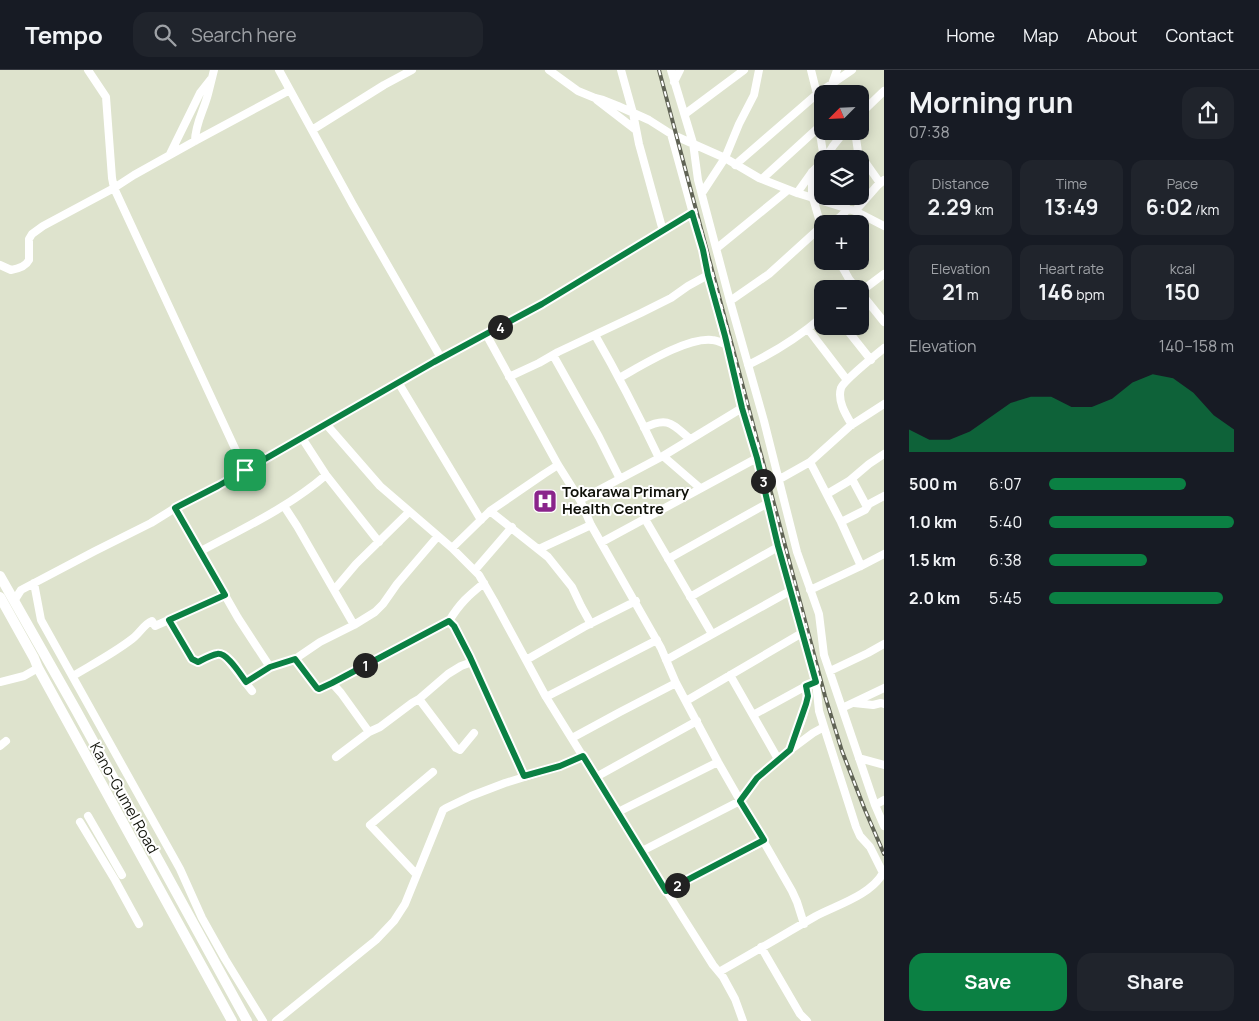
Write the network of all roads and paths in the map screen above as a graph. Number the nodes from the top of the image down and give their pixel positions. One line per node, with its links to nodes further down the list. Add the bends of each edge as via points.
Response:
1 (88, 70): 38 (street, via 106,97)
2 (214, 70): 14 (street)
3 (279, 70): 18 (street)
4 (412, 70): 25 (street)
5 (549, 70): 20 (street, via 578,91)
6 (621, 70): 23 (street)
7 (671, 70): 15 (street)
8 (680, 70): 15 (street)
9 (744, 70): 24 (street)
10 (759, 70): 33 (street, via 754,95)
11 (811, 70): 17 (street)
12 (837, 70): 16 (street)
13 (852, 70): 16 (street)
14 (211, 79): 30 (street); 32 (street, via 200,93)
15 (674, 82): 24 (street)
16 (832, 84)
17 (818, 85)
18 (290, 90): 25 (street); 30 (street)
19 (884, 91): 22 (street)
20 (595, 98): 23 (street); 26 (street)
21 (814, 100): 34 (street)
22 (869, 105)
23 (633, 112): 26 (street); 28 (street)
24 (685, 114): 31 (street)
25 (312, 130): 66 (street)
26 (636, 130): 48 (street)
27 (814, 132): 36 (street)
28 (671, 134): 31 (street); 44 (street)
29 (856, 140): 37 (street, via 858,152)
30 (195, 141): 32 (street)
31 (693, 143): 33 (street); 40 (street)
32 (169, 155): 38 (street)
33 (725, 158): 34 (street); 40 (street)
34 (735, 165): 36 (street)
35 (812, 172): 41 (street); 42 (street)
36 (762, 179): 39 (street)
37 (882, 181): 43 (street)
38 (114, 188): 51 (street, via 32,234 28,263 11,270); 85 (street)
39 (788, 190): 41 (street); 50 (street)
40 (702, 193): 50 (street)
41 (797, 193): 42 (street)
42 (812, 198): 43 (street); 45 (street)
43 (852, 210): 46 (street); 47 (street)
44 (692, 213): 48 (street); 53 (street)
45 (820, 215)
46 (843, 215)
47 (884, 226)
48 (663, 231): 60 (street, via 572,287)
49 (814, 234): 55 (street, via 769,274)
50 (716, 248): 55 (street)
51 (0, 265)
52 (884, 274): 54 (street)
53 (708, 275): 61 (street, via 671,298); 63 (street)
54 (869, 285)
55 (730, 301): 68 (street)
56 (869, 303): 57 (street)
57 (884, 322)
58 (814, 324): 59 (street)
59 (808, 329): 68 (street); 71 (street)
60 (486, 334): 66 (street); 69 (street)
61 (594, 335): 65 (street); 70 (street)
62 (851, 335): 67 (street)
63 (727, 345): 70 (street, via 713,340 687,344); 74 (street)
64 (884, 348): 67 (street)
65 (553, 355): 69 (street); 87 (street)
66 (441, 358): 72 (street)
67 (870, 360): 71 (street)
68 (748, 365): 89 (street)
69 (509, 378): 84 (street)
70 (619, 378): 77 (street)
71 (847, 380): 76 (street, via 840,395 843,410)
72 (398, 382): 75 (street); 101 (street)
73 (884, 404): 76 (street)
74 (742, 408): 79 (street); 82 (street)
75 (326, 424): 78 (street); 99 (street, via 375,480)
76 (852, 425): 83 (street)
77 (644, 428): 79 (street, via 653,423 668,422); 81 (street)
78 (302, 438): 85 (street); 86 (street)
79 (690, 439): 81 (street)
80 (884, 454): 88 (street)
81 (661, 457): 87 (street); 90 (street)
82 (757, 458): 90 (street); 94 (street)
83 (810, 462): 89 (street); 91 (street)
84 (558, 465): 93 (street); 98 (street)
85 (245, 470): 97 (street)
86 (326, 475): 95 (street); 106 (street)
87 (620, 479): 93 (street)
88 (852, 479): 91 (street); 96 (street)
89 (778, 480): 120 (street)
90 (700, 488): 100 (street)
91 (827, 494): 102 (street)
92 (884, 496): 96 (street)
93 (580, 500): 103 (street)
94 (768, 503): 108 (street); 113 (street)
95 (284, 506): 111 (street); 119 (street)
96 (867, 507): 102 (street)
97 (175, 508): 111 (street); 117 (street)
98 (490, 511): 101 (street); 104 (street)
99 (409, 512): 105 (street); 106 (street)
100 (645, 519): 107 (street); 113 (street)
101 (481, 520): 109 (street)
102 (841, 522): 114 (street)
103 (592, 525): 107 (street); 110 (street)
104 (512, 528): 110 (street); 115 (street)
105 (438, 536): 109 (street); 130 (street, via 383,604)
106 (379, 542): 119 (street)
107 (602, 542): 126 (street)
108 (778, 546): 121 (street); 123 (street)
109 (452, 548): 115 (street)
110 (539, 549): 129 (street, via 572,587)
111 (201, 551): 122 (street)
112 (884, 554): 114 (street)
113 (668, 559): 123 (street)
114 (861, 566): 120 (street)
115 (475, 570): 118 (street)
116 (0, 576): 125 (main road, Kano-Gumel Road)
117 (34, 583): 125 (street, via 21,590); 143 (street, via 41,620)
118 (484, 583): 128 (street, via 465,598); 136 (street)
119 (334, 590): 130 (street)
120 (810, 590): 141 (street)
121 (790, 591): 131 (street); 132 (street)
122 (225, 595): 127 (street); 139 (street)
123 (690, 597): 132 (street)
124 (0, 598): 140 (main road, Kano-Gumel Road)
125 (14, 601): 182 (main road, Kano-Gumel Road)
126 (636, 602): 129 (street); 133 (street)
127 (169, 620): 143 (street, via 155,626 152,620 133,638); 145 (street, via 192,659 198,662 221,654)
128 (449, 621): 138 (street); 147 (street)
129 (591, 624): 136 (street)
130 (354, 625): 135 (street)
131 (802, 633): 142 (street); 146 (street)
132 (712, 634): 137 (street)
133 (657, 640): 137 (street); 152 (street)
134 (884, 644): 141 (street)
135 (295, 659): 139 (street); 147 (street, via 317,688)
136 (526, 660): 152 (street)
137 (666, 660): 148 (street)
138 (472, 662): 153 (street, via 448,674); 172 (street)
139 (270, 667): 145 (street)
140 (38, 668): 144 (street, via 24,676); 183 (main road, Kano-Gumel Road)
141 (830, 671): 157 (street)
142 (730, 675): 154 (street); 158 (street)
143 (73, 676): 196 (street, via 180,869 202,918)
144 (0, 682)
145 (246, 682): 151 (street)
146 (816, 682): 149 (street); 160 (street)
147 (332, 683): 161 (street)
148 (676, 683): 154 (street); 163 (street)
149 (806, 686): 158 (street); 164 (street, via 806,704)
150 (884, 688): 155 (street)
151 (252, 690)
152 (546, 697): 163 (street)
153 (420, 699): 161 (street); 162 (street, via 456,748 460,750)
154 (686, 701): 159 (street)
155 (853, 703): 156 (street); 157 (street)
156 (884, 704)
157 (842, 708): 167 (street)
158 (753, 715): 168 (street)
159 (697, 721): 169 (street); 173 (street)
160 (824, 727): 164 (street); 186 (street, via 856,827)
161 (369, 732): 166 (street)
162 (474, 733)
163 (572, 738): 165 (street)
164 (790, 750): 168 (street)
165 (583, 756): 172 (street); 173 (street)
166 (336, 757)
167 (858, 758): 170 (street); 176 (street)
168 (778, 759): 175 (street, via 757,778)
169 (718, 762): 175 (street); 177 (street)
170 (884, 765)
171 (433, 772): 185 (street, via 370,825)
172 (524, 776): 185 (street, via 446,808)
173 (596, 777): 177 (street)
174 (884, 800): 176 (street)
175 (740, 801): 181 (street); 184 (street)
176 (875, 805): 180 (street)
177 (618, 812): 184 (street)
178 (88, 816): 187 (street)
179 (80, 822): 190 (street)
180 (884, 826)
181 (764, 840): 189 (street); 191 (street, via 798,902)
182 (151, 846): 183 (main road); 195 (main road, Kano-Gumel Road)
183 (140, 851): 194 (main road, Kano-Gumel Road)
184 (642, 851): 189 (street)
185 (416, 874): 197 (street, via 405,904 381,936)
186 (884, 874): 188 (street)
187 (122, 875)
188 (881, 882): 191 (street)
189 (666, 891): 193 (street)
190 (139, 924)
191 (804, 924): 192 (street)
192 (761, 947): 193 (street); 199 (street)
193 (719, 972): 198 (street)
194 (232, 1021)
195 (247, 1021)
196 (263, 1021)
197 (276, 1021)
198 (743, 1021)
199 (807, 1021)

